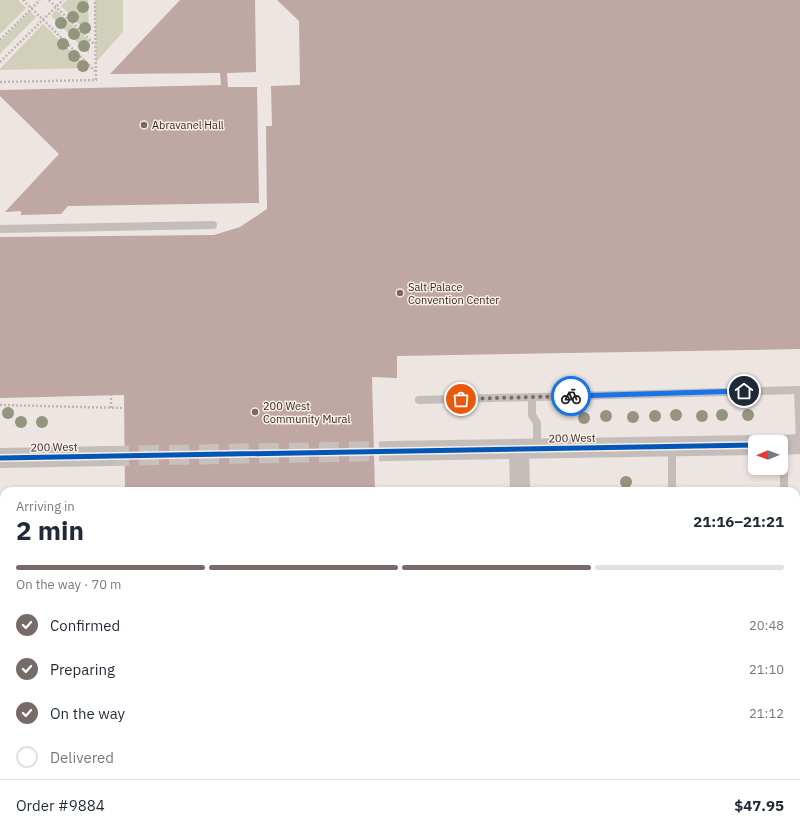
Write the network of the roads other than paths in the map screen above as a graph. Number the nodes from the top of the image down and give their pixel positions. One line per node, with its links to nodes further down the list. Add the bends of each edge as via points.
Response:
1 (213, 225): 2 (lane)
2 (0, 229)
3 (799, 390): 4 (lane); 6 (lane)
4 (532, 397): 5 (lane); 9 (lane, via 532,415 537,422)
5 (418, 400)
6 (788, 444)
7 (748, 445): 8 (street, 200 West)
8 (672, 446): 9 (street, 200 West); 15 (lane)
9 (528, 449): 10 (street, 200 West); 14 (street)
10 (389, 451)
11 (108, 456): 12 (street, 200 West)
12 (0, 458)
13 (785, 475): 16 (lane)
14 (521, 487)
15 (672, 487)
16 (784, 487)

